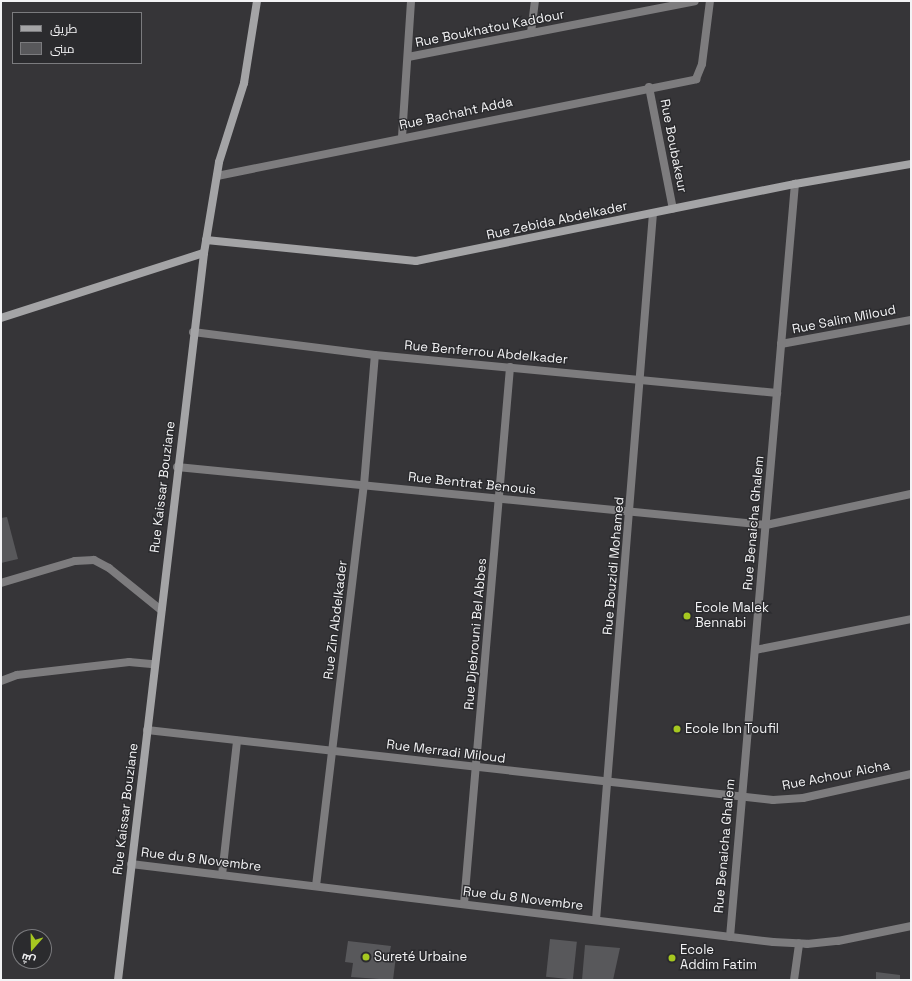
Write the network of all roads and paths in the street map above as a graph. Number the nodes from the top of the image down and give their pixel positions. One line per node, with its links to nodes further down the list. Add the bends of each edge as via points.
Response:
1 (257, 1): 11 (street, Rue Kaissar Bouziane, via 244,83)
2 (412, 1): 7 (street)
3 (535, 1): 6 (street)
4 (694, 1): 6 (street, Rue Boukhatou Kaddour)
5 (710, 1): 8 (street, Rue Bachaht Adda, via 699,75 690,81)
6 (531, 33): 7 (street, Rue Boukhatou Kaddour)
7 (408, 57): 9 (street)
8 (649, 87): 9 (street, Rue Bachaht Adda); 13 (street, Rue Boubakeur)
9 (402, 137): 11 (street, Rue Bachaht Adda)
10 (911, 164): 12 (street, Rue Zebida Abdelkader)
11 (217, 176): 15 (street, Rue Kaissar Bouziane)
12 (795, 184): 13 (street, Rue Zebida Abdelkader); 20 (street, Rue Benaicha Ghalem)
13 (673, 209): 14 (street, Rue Zebida Abdelkader)
14 (653, 213): 15 (street, Rue Zebida Abdelkader, via 416,261); 23 (street, Rue Bouzidi Mohamed)
15 (206, 240): 16 (street, Rue Kaissar Bouziane)
16 (204, 253): 17 (street); 19 (street, Rue Kaissar Bouziane)
17 (1, 318)
18 (911, 320): 20 (street, Rue Salim Miloud)
19 (194, 332): 21 (street, Rue Benferrou Abdelkader); 25 (street, Rue Kaissar Bouziane)
20 (781, 344): 24 (street, Rue Benaicha Ghalem)
21 (375, 355): 22 (street, Rue Benferrou Abdelkader); 26 (street, Rue Zin Abdelkader)
22 (510, 367): 23 (street, Rue Benferrou Abdelkader); 28 (street, Rue Djebrouni Bel Abbes)
23 (641, 380): 24 (street, Rue Benferrou Abdelkader); 29 (street, Rue Bouzidi Mohamed)
24 (777, 394): 30 (street, Rue Benaicha Ghalem)
25 (177, 467): 26 (street, Rue Bentrat Benouis); 32 (street, Rue Kaissar Bouziane)
26 (364, 485): 28 (street, Rue Bentrat Benouis); 39 (street, Rue Zin Abdelkader)
27 (911, 494): 30 (street, Rue Bentrat Benouis)
28 (499, 498): 29 (street, Rue Bentrat Benouis); 40 (street, Rue Djebrouni Bel Abbes)
29 (631, 512): 30 (street, Rue Bentrat Benouis); 42 (street, Rue Bouzidi Mohamed)
30 (766, 524): 34 (street, Rue Benaicha Ghalem)
31 (1, 583): 32 (street, via 75,561 94,560 109,568)
32 (161, 610): 35 (street, Rue Kaissar Bouziane)
33 (911, 618): 34 (street)
34 (755, 650): 43 (street, Rue Benaicha Ghalem)
35 (154, 664): 36 (street, via 129,662 17,675); 37 (street, Rue Kaissar Bouziane)
36 (1, 681)
37 (147, 730): 38 (street, Rue Merradi Miloud); 44 (street, Rue Kaissar Bouziane)
38 (237, 740): 39 (street, Rue Merradi Miloud); 45 (street)
39 (332, 751): 40 (street, Rue Merradi Miloud); 46 (street, Rue Zin Abdelkader)
40 (476, 769): 42 (street, Rue Merradi Miloud); 47 (street, Rue Djebrouni Bel Abbes)
41 (911, 774): 43 (street, Rue Achour Aicha, via 803,798 773,800)
42 (608, 782): 43 (street, Rue Merradi Miloud); 48 (street, Rue Bouzidi Mohamed)
43 (742, 797): 50 (street, Rue Benaicha Ghalem)
44 (131, 864): 45 (street, Rue du 8 Novembre); 52 (street, Rue Kaissar Bouziane)
45 (222, 875): 46 (street, Rue du 8 Novembre)
46 (316, 886): 47 (street, Rue du 8 Novembre)
47 (464, 904): 48 (street, Rue du 8 Novembre)
48 (596, 920): 50 (street, Rue du 8 Novembre)
49 (911, 926): 51 (street, Rue du 8 Novembre, via 838,941)
50 (730, 936): 51 (street, Rue du 8 Novembre)
51 (799, 943): 53 (street)
52 (118, 980)
53 (794, 980)

